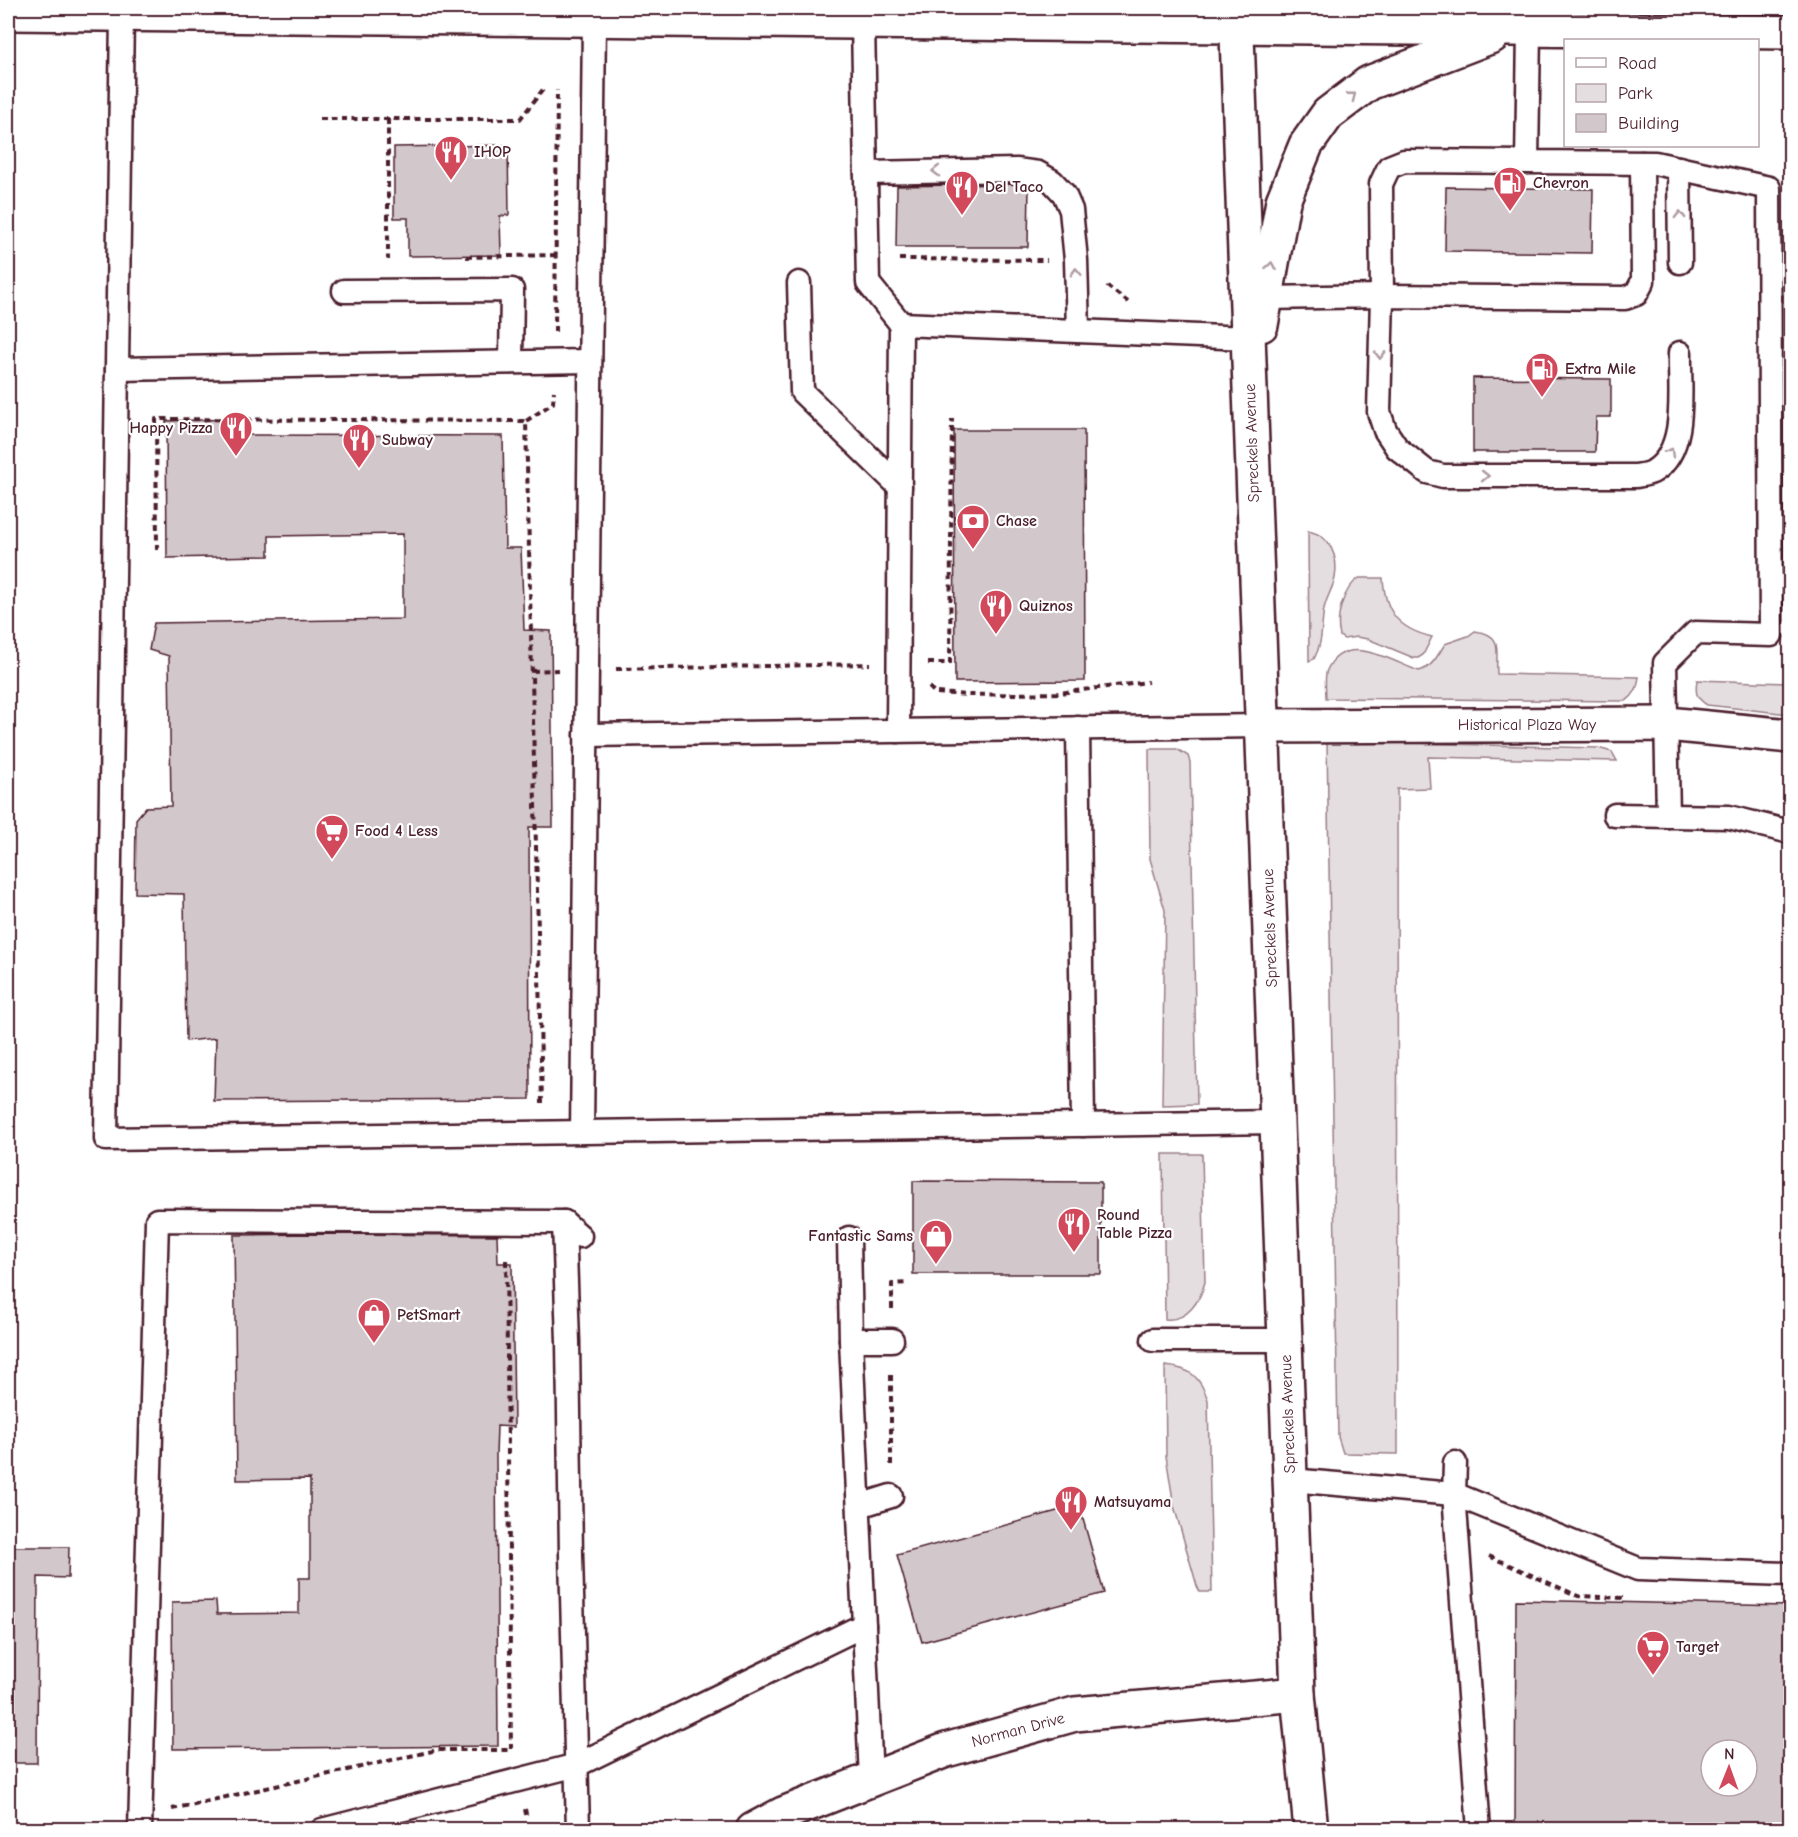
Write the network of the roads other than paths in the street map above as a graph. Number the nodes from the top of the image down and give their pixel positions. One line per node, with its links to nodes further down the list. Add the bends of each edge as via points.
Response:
1 (8, 13): 4 (street)
2 (476, 13): 3 (street); 4 (street)
3 (595, 14): 5 (street); 24 (lane)
4 (122, 15): 26 (lane)
5 (794, 15): 8 (street)
6 (1044, 16): 7 (street); 8 (street)
7 (1236, 17): 9 (street); 22 (street, Spreckels Avenue)
8 (863, 22): 14 (lane)
9 (1518, 30): 10 (street); 11 (lane); 19 (street, one-way to 9, via 1283,201 1306,145 1328,114 1369,83)
10 (1791, 33)
11 (1527, 162): 12 (lane); 18 (lane, via 1404,161 1389,167 1381,184)
12 (1642, 163): 13 (lane); 18 (lane, via 1643,282 1636,294 1625,298)
13 (1679, 168): 15 (lane, one-way to 13); 29 (lane, via 1769,188 1771,635 1695,633 1665,663)
14 (866, 173): 20 (lane, via 868,283); 21 (lane, one-way to 14, via 1071,210 1052,181 1038,173 1016,170)
15 (1680, 262)
16 (799, 283): 28 (lane, via 802,392)
17 (344, 291): 25 (lane, via 512,290)
18 (1382, 296): 19 (lane); 23 (lane, one-way to 23, via 1379,412 1385,430 1411,461 1427,472 1443,476 1653,473 1671,453 1677,439)
19 (1266, 298): 27 (street)
20 (901, 324): 21 (lane); 28 (lane)
21 (1078, 331): 22 (lane)
22 (1248, 338): 27 (street, Spreckels Avenue)
23 (1680, 352)
24 (590, 361): 25 (lane); 33 (lane)
25 (512, 362): 26 (lane)
26 (117, 369): 40 (lane, via 106,1139)
27 (1250, 386): 30 (street, Spreckels Avenue)
28 (900, 487): 32 (lane)
29 (1667, 724): 30 (street, Historical Plaza Way); 34 (street, Historical Plaza Way); 36 (lane)
30 (1262, 726): 31 (lane); 38 (street, Spreckels Avenue)
31 (1078, 728): 32 (lane); 39 (lane)
32 (898, 731): 33 (lane)
33 (586, 735): 40 (lane)
34 (1791, 736)
35 (1615, 816): 36 (lane)
36 (1668, 816): 37 (lane, via 1729,817)
37 (1791, 832)
38 (1277, 1122): 39 (lane); 45 (street, Spreckels Avenue)
39 (1083, 1125): 40 (lane)
40 (582, 1132)
41 (849, 1238): 42 (lane)
42 (851, 1340): 43 (lane); 50 (lane)
43 (892, 1340)
44 (1153, 1340): 45 (lane)
45 (1285, 1340): 47 (street, Spreckels Avenue)
46 (1455, 1463): 48 (lane)
47 (1290, 1480): 48 (lane); 53 (street, Spreckels Avenue)
48 (1454, 1494): 51 (lane, via 1638,1569); 61 (lane)
49 (891, 1496): 50 (lane)
50 (859, 1506): 52 (lane)
51 (1791, 1574)
52 (864, 1625): 54 (lane); 55 (lane)
53 (1298, 1694): 55 (street, Norman Drive, via 1075,1714 946,1750); 60 (street, Spreckels Avenue)
54 (577, 1765): 56 (lane, via 568,1342 572,1229 157,1220); 57 (lane); 58 (lane)
55 (871, 1779): 59 (street, Norman Drive)
56 (140, 1830)
57 (322, 1830)
58 (578, 1830)
59 (753, 1830)
60 (1311, 1830)
61 (1479, 1830)

